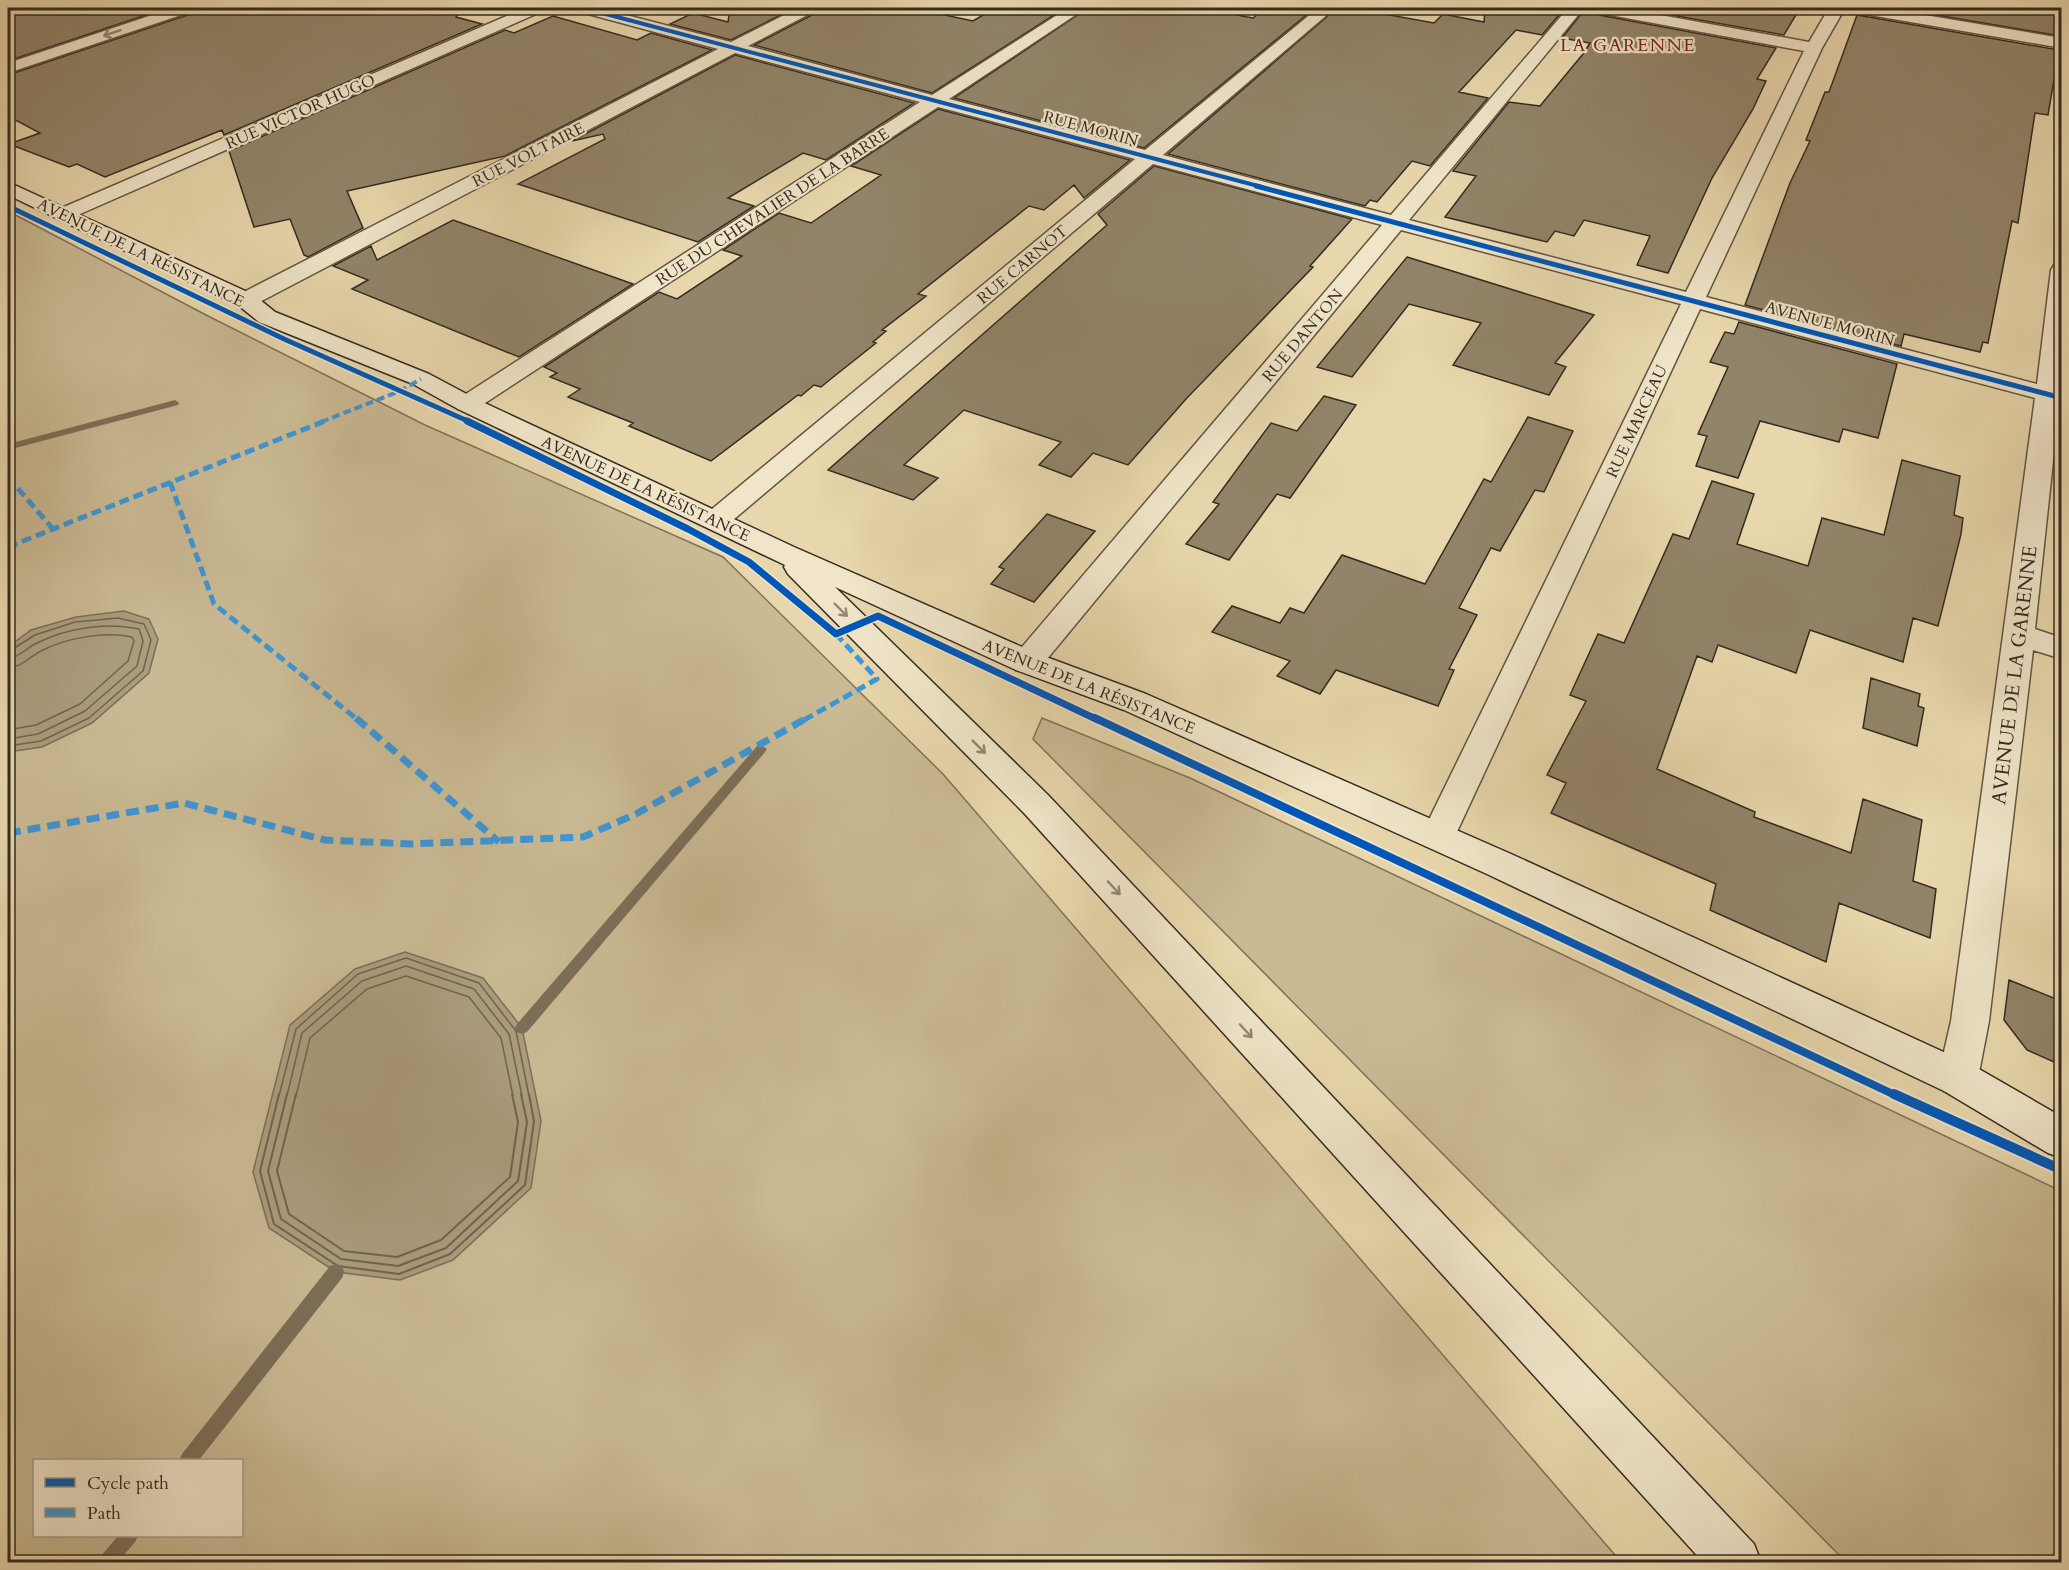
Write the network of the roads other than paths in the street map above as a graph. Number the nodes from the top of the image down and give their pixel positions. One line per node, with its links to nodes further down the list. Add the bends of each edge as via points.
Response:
1 (187, 8): 14 (street, one-way to 14)
2 (537, 8): 18 (street, RUE VICTOR HUGO)
3 (583, 8): 12 (street, RUE MORIN)
4 (809, 8): 12 (street, RUE VOLTAIRE)
5 (1078, 8): 15 (street, RUE DU CHEVALIER DE LA BARRE)
6 (1327, 8): 16 (street, RUE CARNOT)
7 (1576, 8): 19 (street, RUE DANTON)
8 (1599, 8): 13 (street)
9 (1837, 8): 13 (street, RUE MARCEAU)
10 (1858, 8): 11 (street)
11 (2061, 43)
12 (732, 48): 15 (street, RUE MORIN); 22 (street, RUE VOLTAIRE)
13 (1814, 48): 23 (street, RUE MARCEAU)
14 (8, 68)
15 (934, 101): 16 (street, RUE MORIN); 25 (street, RUE DU CHEVALIER DE LA BARRE)
16 (1150, 157): 19 (street, RUE MORIN); 26 (street, RUE CARNOT)
17 (8, 188): 18 (street, AVENUE DE LA RÉSISTANCE)
18 (64, 214): 22 (street, AVENUE DE LA RÉSISTANCE)
19 (1396, 222): 21 (street, RUE MORIN); 30 (street, RUE DANTON)
20 (2061, 270): 24 (street, AVENUE DE LA GARENNE)
21 (1592, 274): 23 (street, AVENUE MORIN)
22 (246, 300): 25 (street, AVENUE DE LA RÉSISTANCE, via 267,317 421,379)
23 (1693, 301): 24 (street, AVENUE MORIN); 31 (street, RUE MARCEAU)
24 (2054, 396): 28 (street, AVENUE DE LA GARENNE)
25 (467, 404): 26 (street, AVENUE DE LA RÉSISTANCE)
26 (716, 520): 27 (street, AVENUE DE LA RÉSISTANCE)
27 (784, 554): 30 (street, AVENUE DE LA RÉSISTANCE); 34 (street, one-way to 34, via 1036,804)
28 (2020, 635): 29 (street); 32 (street, AVENUE DE LA GARENNE, via 1972,1009)
29 (2061, 649)
30 (1027, 662): 31 (street, AVENUE DE LA RÉSISTANCE, via 1136,702)
31 (1438, 836): 32 (street, AVENUE DE LA RÉSISTANCE)
32 (1958, 1078): 33 (street, AVENUE DE LA RÉSISTANCE)
33 (2061, 1139)
34 (1736, 1563)

